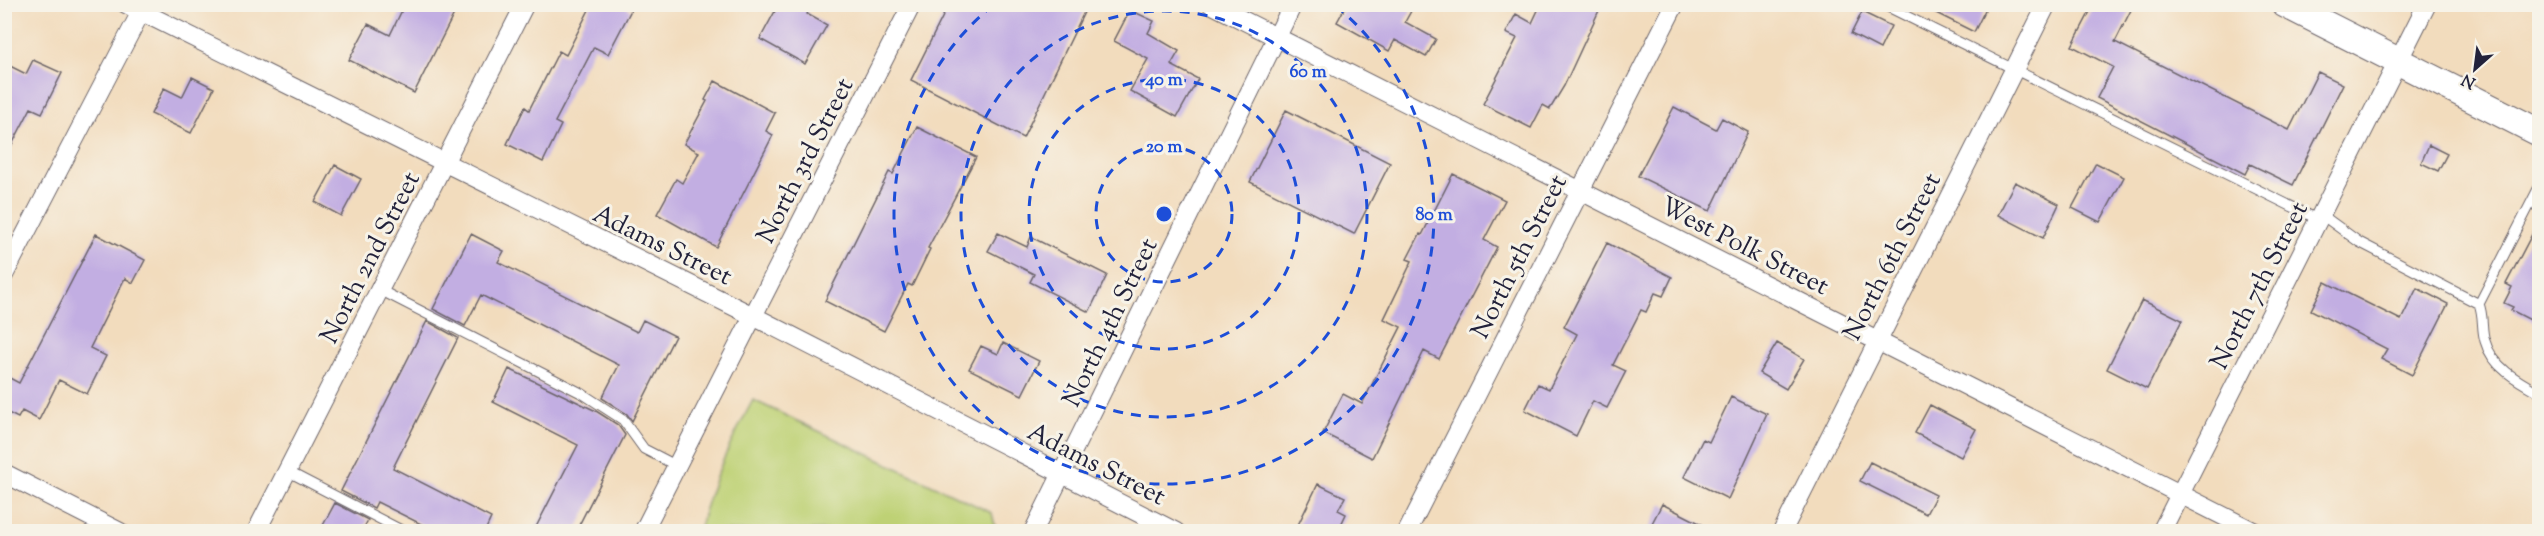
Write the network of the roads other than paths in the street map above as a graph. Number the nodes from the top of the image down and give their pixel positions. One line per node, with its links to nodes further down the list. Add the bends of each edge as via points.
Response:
1 (525, 4): 15 (street, North 2nd Street)
2 (912, 4): 22 (street, North 3rd Street)
3 (1211, 4): 11 (street, West Polk Street)
4 (1293, 4): 11 (street, North 4th Street)
5 (1675, 4): 17 (street, North 5th Street)
6 (1882, 4): 13 (lane)
7 (2047, 4): 13 (street, North 6th Street)
8 (2285, 4): 12 (main road)
9 (2427, 4): 12 (street, North 7th Street)
10 (137, 7): 15 (street, Adams Street); 19 (street)
11 (1276, 37): 17 (street, West Polk Street); 28 (street, North 4th Street)
12 (2399, 63): 14 (main road); 18 (street, North 7th Street)
13 (2014, 70): 18 (lane); 23 (street, North 6th Street)
14 (2540, 134)
15 (445, 165): 20 (street, North 2nd Street); 22 (street, Adams Street)
16 (2540, 184): 21 (lane)
17 (1580, 190): 23 (street, West Polk Street); 36 (street, North 5th Street)
18 (2320, 218): 21 (lane); 29 (street, North 7th Street)
19 (4, 274)
20 (380, 290): 25 (lane, via 583,394 622,420 644,449); 26 (street, North 2nd Street)
21 (2479, 304): 24 (lane, via 2485,343 2493,358 2505,372)
22 (753, 316): 25 (street, North 3rd Street); 28 (street, Adams Street)
23 (1877, 340): 29 (street, West Polk Street); 37 (street, North 6th Street)
24 (2540, 393)
25 (677, 466): 33 (street, North 3rd Street)
26 (287, 471): 31 (street, North 2nd Street); 32 (lane)
27 (4, 473): 30 (street)
28 (1062, 474): 34 (street, North 4th Street); 35 (street, Adams Street)
29 (2180, 494): 38 (street, North 7th Street); 39 (street, West Polk Street)
30 (120, 531)
31 (256, 531)
32 (405, 531)
33 (643, 531)
34 (1033, 531)
35 (1176, 531)
36 (1407, 531)
37 (1782, 531)
38 (2162, 531)
39 (2255, 531)

